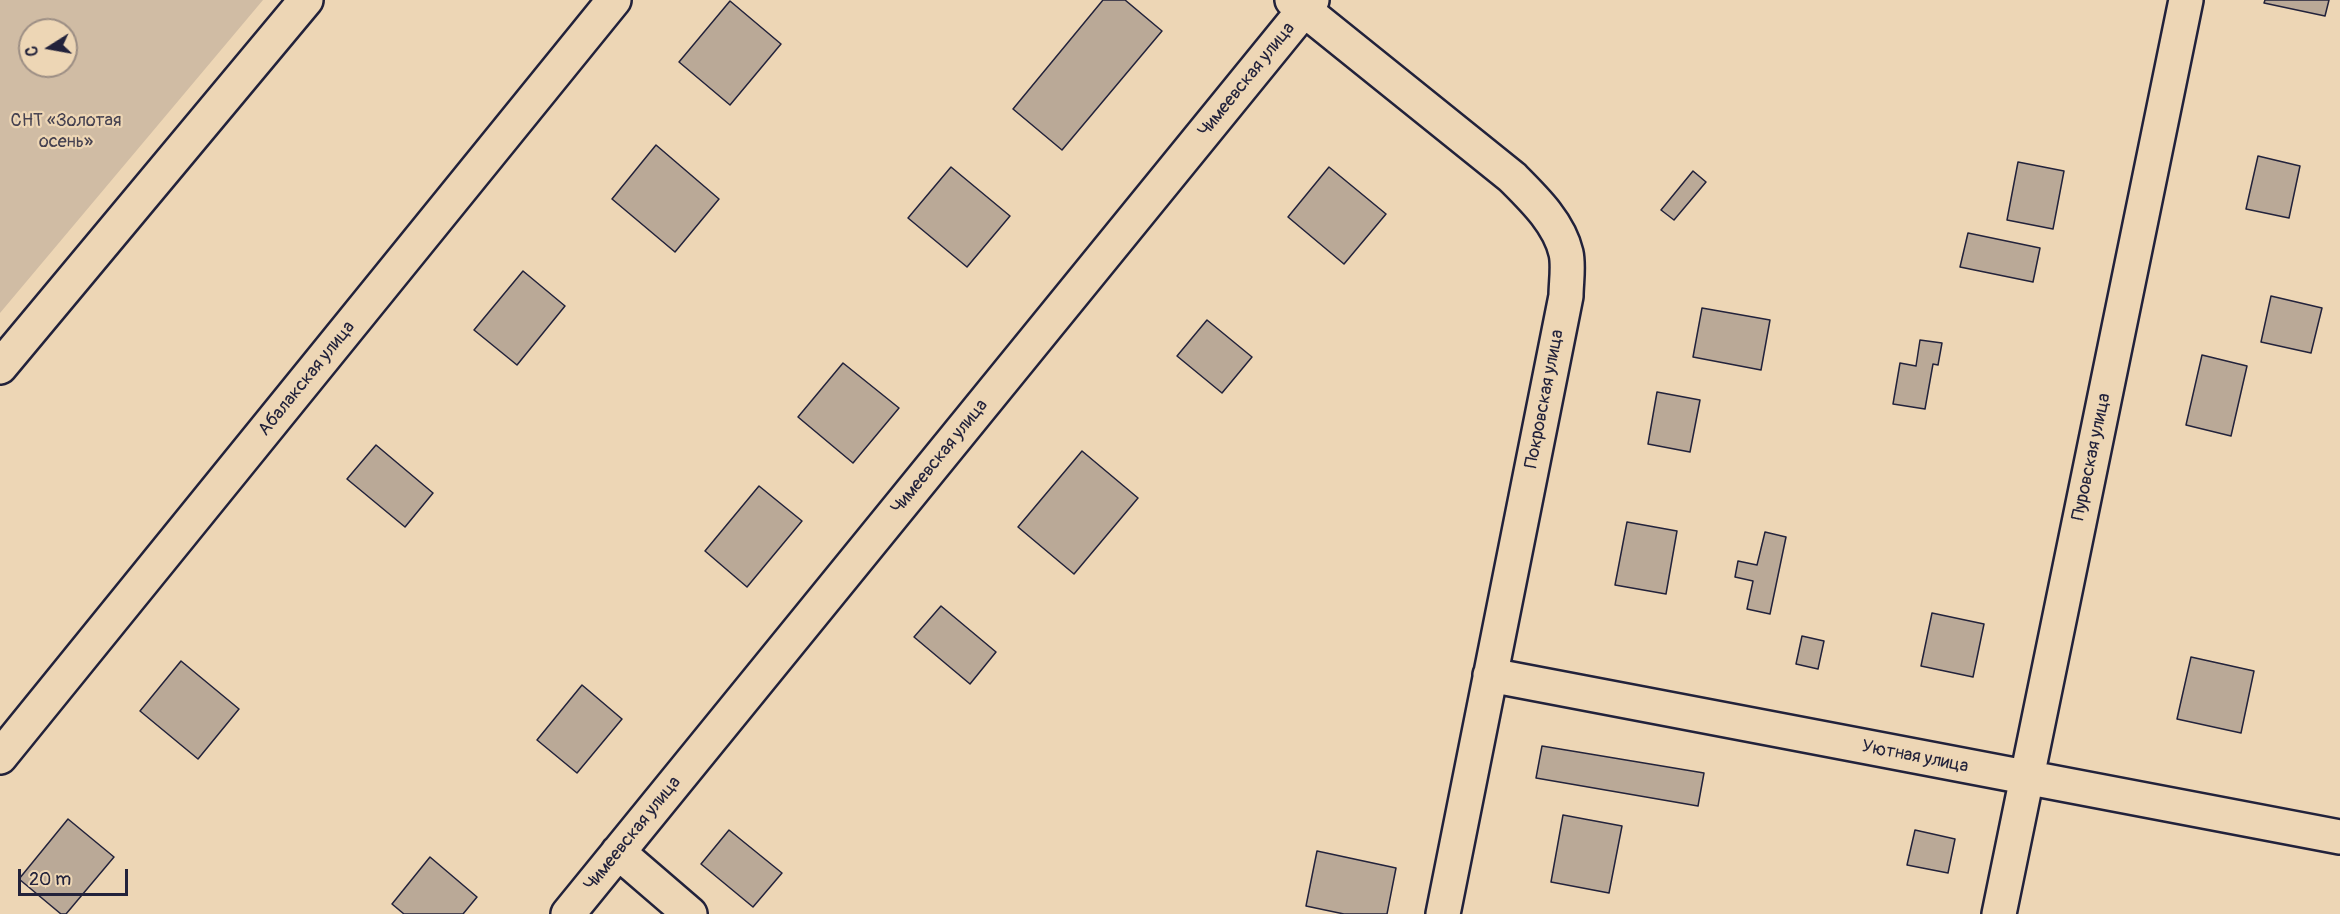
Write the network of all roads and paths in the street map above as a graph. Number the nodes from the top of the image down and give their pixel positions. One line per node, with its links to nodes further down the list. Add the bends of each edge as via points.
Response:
1 (306, 0): 5 (street)
2 (614, 0): 7 (street, Абалакская улица)
3 (2186, 0): 8 (street, Пуровская улица)
4 (1303, 3): 6 (street, Покровская улица, via 1512,177 1552,223 1566,254 1566,296); 10 (street, Чимеевская улица)
5 (0, 367)
6 (1490, 675): 8 (street, Уютная улица); 13 (street, Покровская улица)
7 (0, 757)
8 (2027, 779): 9 (street, Уютная улица); 14 (street, Пуровская улица)
9 (2340, 837)
10 (618, 852): 11 (street, Чимеевская улица); 12 (street)
11 (568, 914)
12 (690, 914)
13 (1443, 914)
14 (1999, 914)

